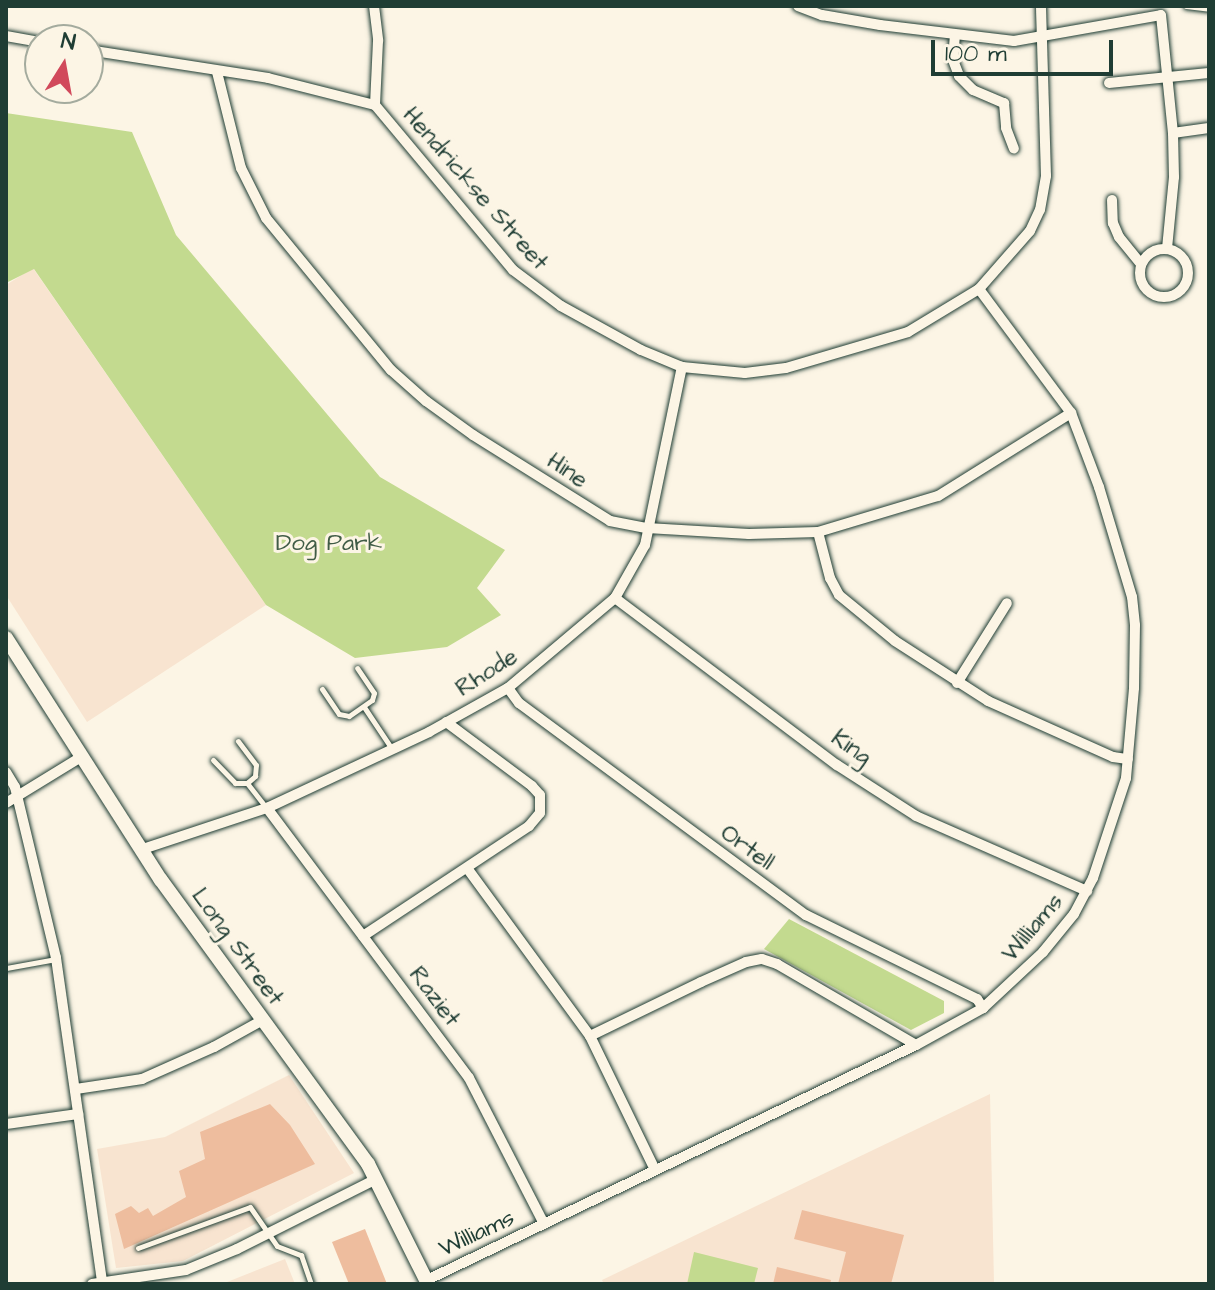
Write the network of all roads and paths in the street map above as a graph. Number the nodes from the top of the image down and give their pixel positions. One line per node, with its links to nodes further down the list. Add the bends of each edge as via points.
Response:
1 (374, 6): 14 (street, Hendrickse Street)
2 (798, 6): 7 (street, via 822,15)
3 (1041, 6): 8 (street, Hendrickse Street)
4 (1186, 6): 5 (lane)
5 (1209, 9)
6 (1160, 11): 8 (street); 12 (street)
7 (955, 35): 8 (street, via 1014,41); 17 (street, via 953,60 959,76 973,90 1004,103)
8 (1042, 37): 21 (street, Hendrickse Street, via 1044,192 1030,231)
9 (104, 53): 10 (street)
10 (217, 72): 14 (street, via 317,88); 24 (street, Hine, via 233,145 266,218 391,370 437,410 591,511 610,521)
11 (1209, 73): 12 (street)
12 (1168, 78): 13 (street); 16 (street)
13 (1109, 83)
14 (375, 105): 22 (street, Hendrickse Street, via 513,270 641,350)
15 (1209, 128): 16 (street)
16 (1173, 133): 19 (street)
17 (1014, 149)
18 (1112, 200): 20 (street, via 1119,237)
19 (1167, 248): 20 (street, via 1152,252); 20 (street, via 1186,264 1187,279 1179,292 1164,298 1149,293 1140,279)
20 (1141, 264)
21 (979, 289): 22 (street, Hendrickse Street, via 908,332 832,356 745,373); 23 (street, Williams)
22 (682, 367): 24 (street, Rhode)
23 (1071, 413): 25 (street, Hine, via 938,496); 38 (street, Williams, via 1132,597)
24 (647, 528): 25 (street, Hine); 26 (street, Rhode, via 645,545)
25 (818, 532): 30 (street, via 839,595)
26 (615, 598): 31 (street, Rhode); 47 (street, King, via 837,765 916,816)
27 (1007, 603): 30 (street)
28 (6, 638): 37 (street, Long Street)
29 (357, 668): 33 (lane, via 374,693)
30 (957, 683): 38 (street, via 1022,717)
31 (508, 688): 34 (street, Rhode); 51 (street, Ortell, via 519,703 806,915 977,999)
32 (322, 689): 33 (lane, via 344,717)
33 (364, 707): 36 (lane)
34 (446, 722): 36 (street, Rhode); 46 (street, via 532,786 542,804 535,821)
35 (238, 741): 41 (lane, via 256,765 255,776)
36 (392, 749): 44 (street, Rhode)
37 (81, 757): 42 (street); 45 (street, Long Street)
38 (1128, 759): 47 (street, Williams, via 1122,794)
39 (213, 760): 41 (lane, via 235,783)
40 (6, 772): 42 (street)
41 (247, 783): 44 (lane)
42 (17, 798): 43 (street); 49 (street)
43 (6, 803)
44 (267, 808): 45 (street, Rhode); 48 (street, Raziet)
45 (140, 850): 52 (street, Long Street)
46 (467, 868): 48 (street); 53 (street)
47 (1087, 891): 51 (street, Williams, via 1043,952)
48 (363, 936): 60 (street, Raziet, via 469,1078)
49 (56, 958): 50 (lane); 55 (street)
50 (6, 968)
51 (983, 1008): 54 (street, Williams)
52 (263, 1020): 55 (street, via 142,1079); 59 (street, Long Street)
53 (590, 1036): 54 (street, via 762,959); 58 (street)
54 (916, 1045): 58 (street, Williams)
55 (76, 1089): 56 (street)
56 (78, 1114): 57 (street); 64 (street)
57 (6, 1124)
58 (655, 1170): 60 (street, Williams)
59 (376, 1179): 61 (street); 63 (street, Long Street)
60 (544, 1224): 63 (street, Williams)
61 (269, 1232): 62 (lane, via 247,1207); 64 (street, via 186,1270); 65 (lane, via 277,1246 301,1255)
62 (138, 1248)
63 (427, 1282)
64 (97, 1283)
65 (311, 1284)

